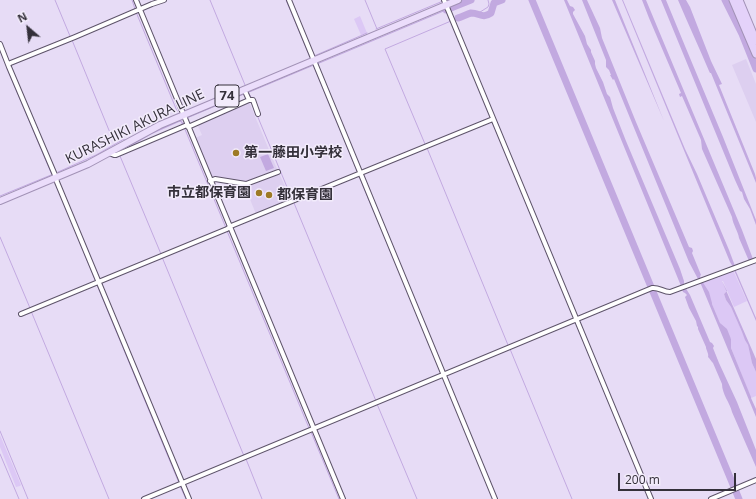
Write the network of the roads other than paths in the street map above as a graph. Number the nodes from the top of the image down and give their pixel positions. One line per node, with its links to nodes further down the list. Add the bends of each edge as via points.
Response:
1 (136, 0): 8 (street)
2 (164, 0): 8 (street)
3 (289, 0): 12 (street)
4 (458, 0): 7 (main road, KURASHIKI AKURA LINE / 74)
5 (733, 0): 11 (highway)
6 (739, 0): 9 (highway)
7 (446, 5): 12 (main road, KURASHIKI AKURA LINE / 74); 18 (street)
8 (137, 10): 13 (street); 17 (street)
9 (756, 41)
10 (0, 44): 13 (street)
11 (756, 54)
12 (315, 63): 14 (main road, KURASHIKI AKURA LINE / 74); 22 (street)
13 (8, 64): 23 (street)
14 (246, 92): 15 (street); 17 (main road, KURASHIKI AKURA LINE / 74)
15 (249, 100): 16 (street, via 252,100); 19 (street)
16 (258, 114)
17 (183, 115): 19 (street); 20 (main road, KURASHIKI AKURA LINE / 74, via 150,129)
18 (493, 119): 22 (street); 30 (street)
19 (186, 126): 20 (street, via 116,155); 24 (street)
20 (109, 153): 23 (main road, KURASHIKI AKURA LINE / 74)
21 (278, 172): 24 (street, via 246,184 215,179)
22 (360, 173): 26 (street); 31 (street)
23 (56, 178): 25 (main road, KURASHIKI AKURA LINE / 74); 28 (street)
24 (210, 181): 26 (street)
25 (0, 201)
26 (230, 227): 28 (street); 32 (street)
27 (756, 260): 30 (street, via 670,292 651,288)
28 (97, 283): 29 (street); 34 (street)
29 (21, 314)
30 (575, 320): 31 (street); 39 (street)
31 (444, 374): 32 (street); 38 (street)
32 (314, 428): 34 (street); 37 (street)
33 (756, 480): 40 (street)
34 (180, 484): 35 (street); 36 (street)
35 (144, 499)
36 (188, 499)
37 (343, 499)
38 (495, 499)
39 (651, 499)
40 (711, 499)

